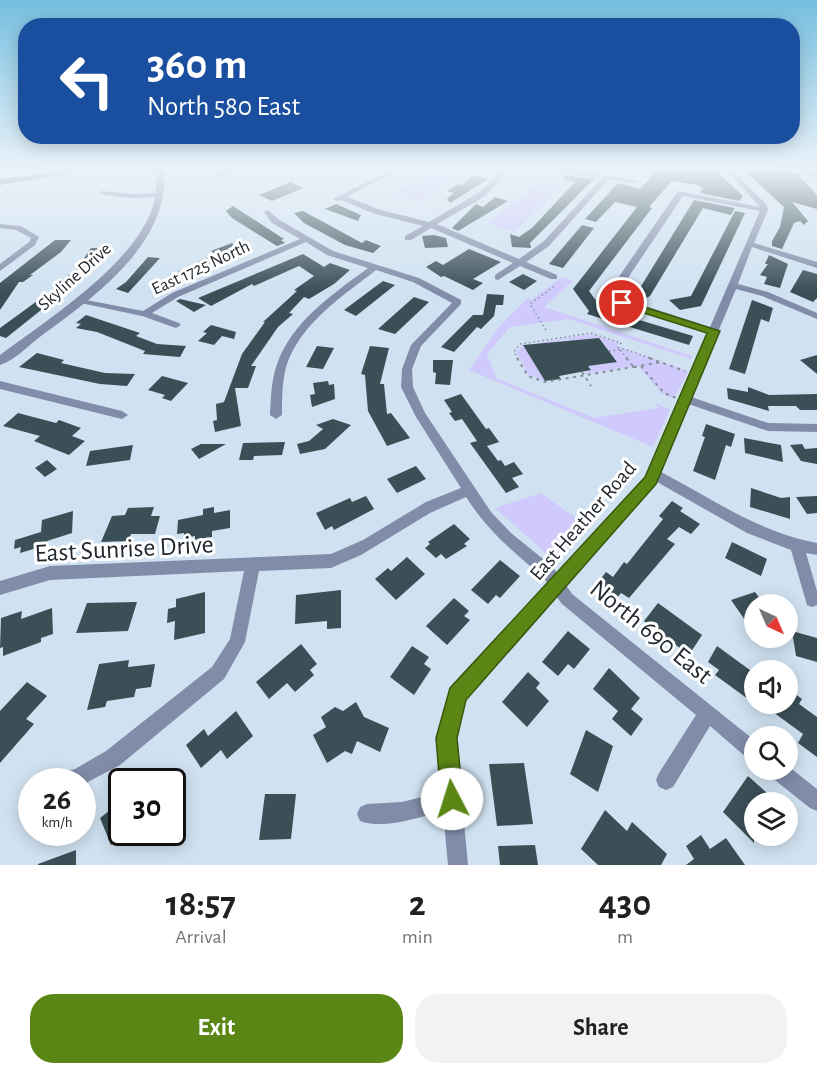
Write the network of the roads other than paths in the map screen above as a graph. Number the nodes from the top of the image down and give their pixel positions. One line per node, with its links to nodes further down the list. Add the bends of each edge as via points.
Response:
1 (156, 210): 20 (street, Skyline Drive, via 142,235)
2 (373, 210): 8 (street)
3 (455, 210): 8 (street)
4 (577, 210): 13 (street, via 546,244)
5 (667, 210): 24 (street, via 612,298)
6 (764, 210): 12 (street, East Heather Road)
7 (268, 212): 11 (street, via 275,221)
8 (430, 225): 10 (street); 13 (street)
9 (0, 226): 16 (street, via 18,228 35,237)
10 (408, 238)
11 (306, 239): 15 (street, via 336,256); 21 (street, East 1725 North, via 175,295)
12 (750, 244): 14 (street); 19 (street, East Heather Road)
13 (520, 263): 17 (street); 18 (street)
14 (817, 265)
15 (375, 267): 29 (street, via 304,324 279,368 274,391); 32 (street, North 690 East, via 416,280 458,302 420,339 411,354 407,387)
16 (0, 268)
17 (498, 277)
18 (554, 277)
19 (733, 285): 22 (street); 24 (street, East Heather Road)
20 (79, 300): 21 (street); 25 (street, Skyline Drive)
21 (145, 314): 23 (street)
22 (817, 316)
23 (176, 325)
24 (714, 331): 27 (street, East Heather Road)
25 (0, 361)
26 (0, 385): 28 (street)
27 (681, 398): 30 (street, via 766,427); 31 (street, East Heather Road)
28 (122, 415)
29 (276, 415)
30 (817, 428)
31 (653, 474): 33 (street, via 753,531); 36 (street, East Heather Road)
32 (469, 490): 35 (street, East Sunrise Drive, via 428,507 350,555 331,561); 36 (street, North 690 East, via 494,526 548,572)
33 (797, 547): 34 (street); 38 (street)
34 (817, 549)
35 (253, 566): 37 (street, East Sunrise Drive, via 50,573); 41 (street, via 237,642 218,673 113,758)
36 (557, 585): 39 (street, North 690 East, via 567,599); 44 (street, East Heather Road, via 457,695 447,738)
37 (0, 588)
38 (812, 600)
39 (708, 713): 40 (street, North 690 East); 42 (street)
40 (744, 743)
41 (95, 768)
42 (666, 780)
43 (791, 780): 45 (street)
44 (452, 799): 46 (street, via 402,812); 47 (street, East Heather Road)
45 (817, 801)
46 (367, 814)
47 (458, 865)

